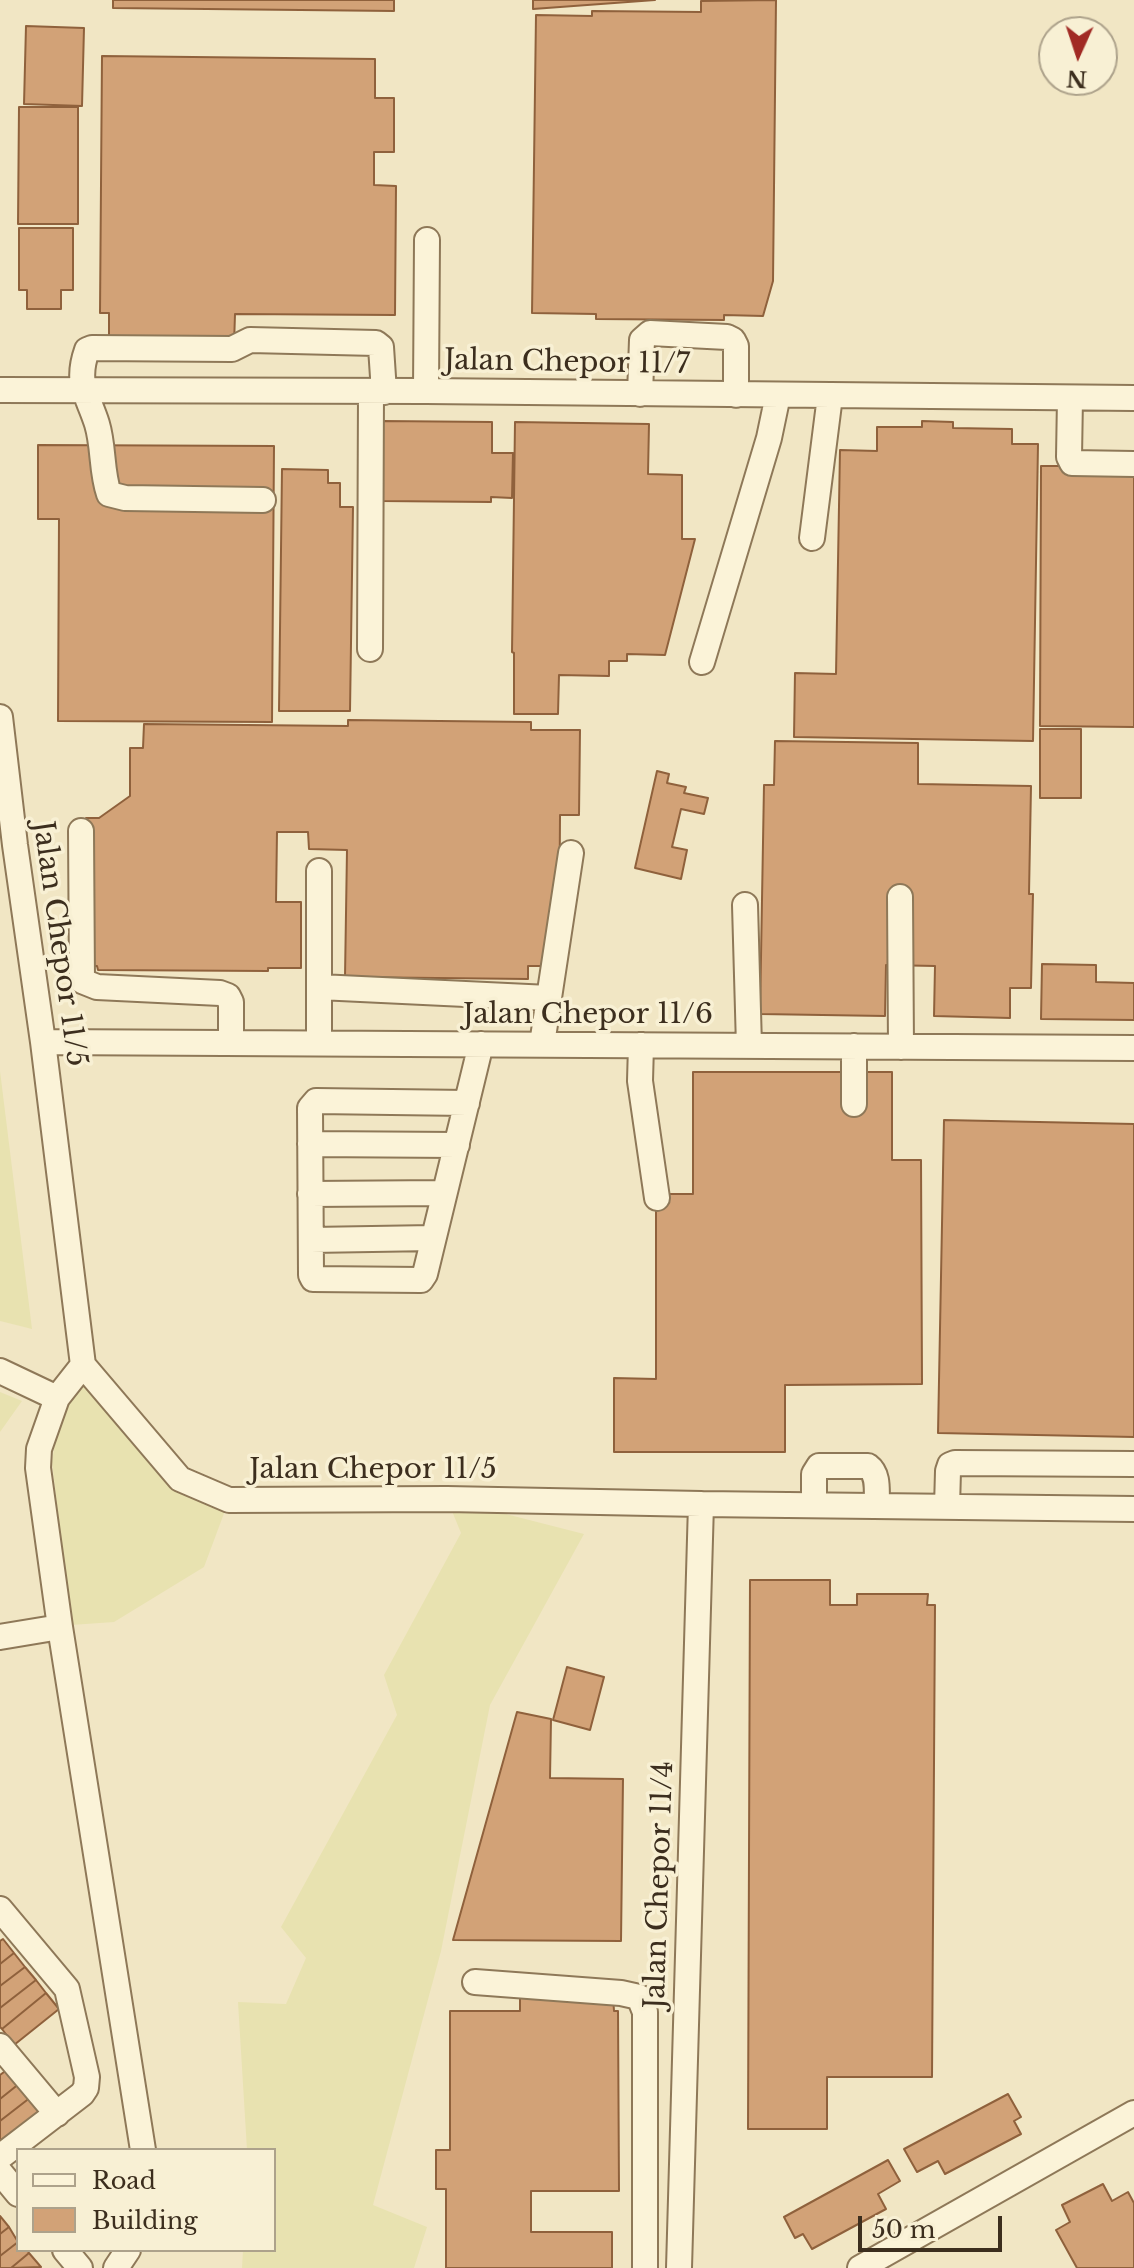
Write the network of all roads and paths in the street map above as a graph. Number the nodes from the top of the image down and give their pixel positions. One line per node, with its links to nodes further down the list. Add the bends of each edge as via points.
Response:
1 (427, 240): 4 (street)
2 (0, 390): 3 (street, Jalan Chepor 11/7)
3 (83, 390): 5 (street, Jalan Chepor 11/7); 5 (street, via 83,359 92,348 232,349 250,340 376,343 381,347); 13 (street, via 97,425 109,494)
4 (426, 391): 5 (street, Jalan Chepor 11/7); 6 (street, Jalan Chepor 11/7)
5 (378, 392): 15 (street)
6 (640, 394): 7 (street, Jalan Chepor 11/7); 7 (street, via 642,340 650,333 733,340)
7 (736, 395): 8 (street, Jalan Chepor 11/7)
8 (778, 395): 9 (street, Jalan Chepor 11/7); 16 (street)
9 (830, 396): 10 (street, Jalan Chepor 11/7); 14 (street)
10 (1070, 398): 11 (street, Jalan Chepor 11/7); 12 (street, via 1072,463)
11 (1134, 398)
12 (1134, 464)
13 (263, 500)
14 (812, 538)
15 (370, 649)
16 (702, 662)
17 (0, 717): 25 (street, Jalan Chepor 11/5)
18 (81, 831): 26 (street, via 82,981 97,987 228,996)
19 (571, 853): 24 (street)
20 (319, 871): 23 (street)
21 (900, 897): 33 (street)
22 (745, 905): 31 (street)
23 (319, 987): 24 (street); 27 (street)
24 (549, 998): 29 (street)
25 (43, 1042): 26 (street, Jalan Chepor 11/6); 44 (street, Jalan Chepor 11/5)
26 (231, 1043): 27 (street, Jalan Chepor 11/6)
27 (319, 1043): 28 (street, Jalan Chepor 11/6)
28 (481, 1044): 29 (street, Jalan Chepor 11/6); 35 (street)
29 (542, 1044): 30 (street, Jalan Chepor 11/6)
30 (641, 1045): 31 (street, Jalan Chepor 11/6); 41 (street, via 640,1081)
31 (749, 1046): 32 (street, Jalan Chepor 11/6)
32 (854, 1046): 33 (street, Jalan Chepor 11/6); 36 (street)
33 (901, 1047): 34 (street, Jalan Chepor 11/6)
34 (1134, 1048)
35 (467, 1103): 37 (street, via 316,1101 310,1108); 38 (street)
36 (854, 1104)
37 (310, 1144): 38 (street); 40 (street)
38 (457, 1145): 39 (street)
39 (444, 1193): 40 (street); 42 (street)
40 (310, 1194): 43 (street)
41 (657, 1198)
42 (433, 1238): 43 (street); 43 (street, via 421,1280 313,1279)
43 (311, 1240)
44 (83, 1365): 46 (street); 48 (street, Jalan Chepor 11/5, via 180,1479 229,1500)
45 (0, 1371): 46 (street)
46 (57, 1398): 53 (street, via 39,1449 38,1468)
47 (1134, 1464): 51 (street, via 955,1463 948,1471)
48 (701, 1504): 49 (street, Jalan Chepor 11/5); 67 (street, Jalan Chepor 11/4)
49 (814, 1505): 50 (street, Jalan Chepor 11/5); 50 (street, via 819,1466 868,1466 876,1478)
50 (877, 1506): 51 (street, Jalan Chepor 11/5)
51 (947, 1507): 52 (street, Jalan Chepor 11/5)
52 (1134, 1509)
53 (60, 1627): 54 (street); 60 (street)
54 (0, 1637)
55 (0, 1909): 59 (street, via 67,1989 87,2077 82,2094)
56 (475, 1982): 66 (street, via 639,1997 645,2012)
57 (0, 2046): 59 (street)
58 (1134, 2113): 68 (street)
59 (57, 2114): 61 (street)
60 (143, 2148)
61 (0, 2157)
62 (0, 2172): 63 (street)
63 (16, 2192)
64 (67, 2252): 65 (street)
65 (80, 2268)
66 (645, 2268)
67 (679, 2268)
68 (860, 2268)

